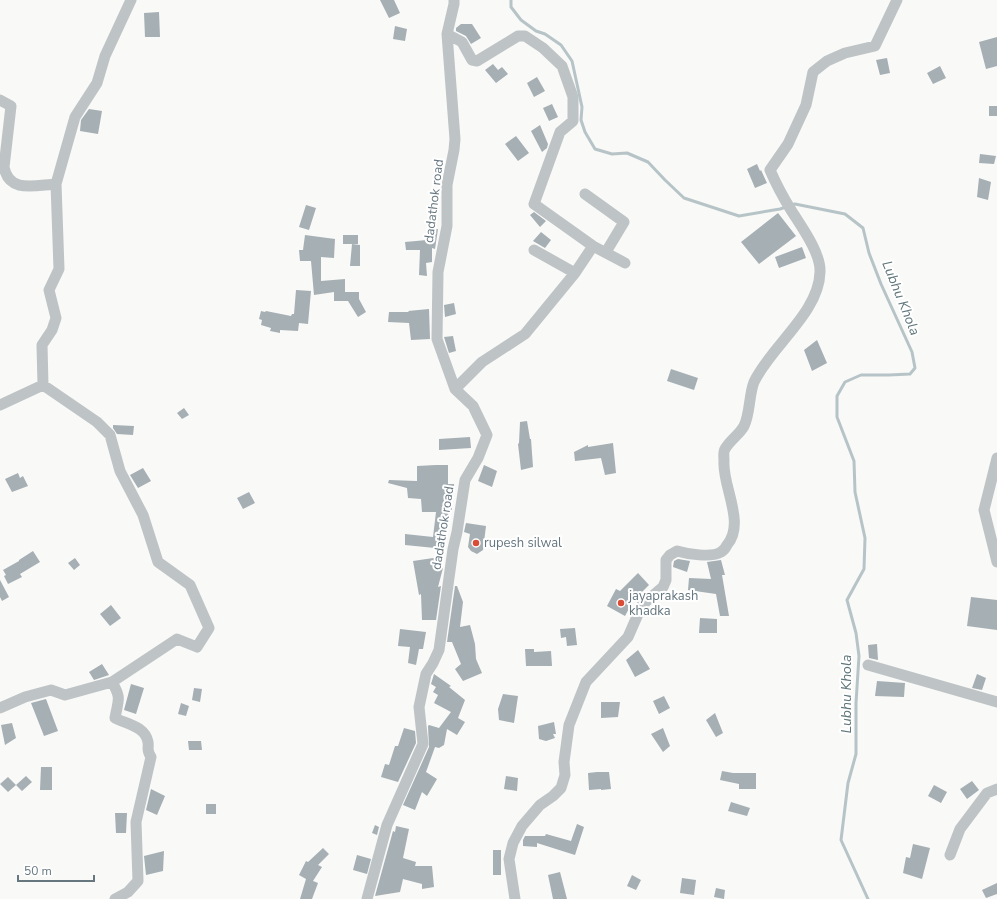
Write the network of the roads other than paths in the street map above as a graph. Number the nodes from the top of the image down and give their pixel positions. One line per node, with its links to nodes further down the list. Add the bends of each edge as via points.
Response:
1 (131, 0): 6 (street, via 105,56 97,83 75,117)
2 (454, 0): 4 (street, dadathok road)
3 (897, 0): 26 (street, via 874,46 845,53 827,61 813,72 803,111 788,144 770,170 784,199 809,238 820,266 818,287 806,312 769,358 754,383 744,426 724,450 723,466 734,514 734,533 722,552 688,554 677,551 670,555 666,560 666,580 663,587 642,605 628,637 586,682 569,725 564,762 565,775 561,788 540,805 522,826 513,843 509,859)
4 (447, 34): 8 (street, via 462,42 472,60 477,61 518,36 525,36 544,48 562,66 574,96 573,121 560,132 534,204); 14 (street, dadathok road, via 455,139 447,185 447,226 438,272 437,339)
5 (0, 100): 6 (street, via 11,106 4,167 9,180 22,186)
6 (56, 184): 13 (street, via 59,269 49,290 56,318 42,346)
7 (585, 194): 10 (street, via 624,222)
8 (594, 246): 10 (street); 12 (street)
9 (534, 250): 12 (street)
10 (606, 252): 11 (street)
11 (625, 262)
12 (575, 273): 14 (street, via 525,334 482,362)
13 (43, 384): 15 (street); 19 (street, via 97,422 110,435 120,471 143,516 158,562 190,585 209,628 196,647 177,639)
14 (455, 389): 25 (street, dadathok road, via 473,406 487,435 478,458 465,480 438,650 426,674 418,707 423,744 387,825)
15 (0, 405)
16 (997, 458): 17 (street, via 984,510)
17 (997, 562)
18 (868, 665): 20 (street)
19 (112, 682): 21 (street, via 65,695 51,690 25,697); 24 (street, via 118,693 119,703 115,718 136,726 144,734 148,742 147,751 151,757 136,822 138,881 128,892)
20 (997, 702)
21 (0, 708)
22 (997, 789): 23 (street, via 987,793 960,829)
23 (950, 855)
24 (115, 899)
25 (367, 899)
26 (515, 899)

